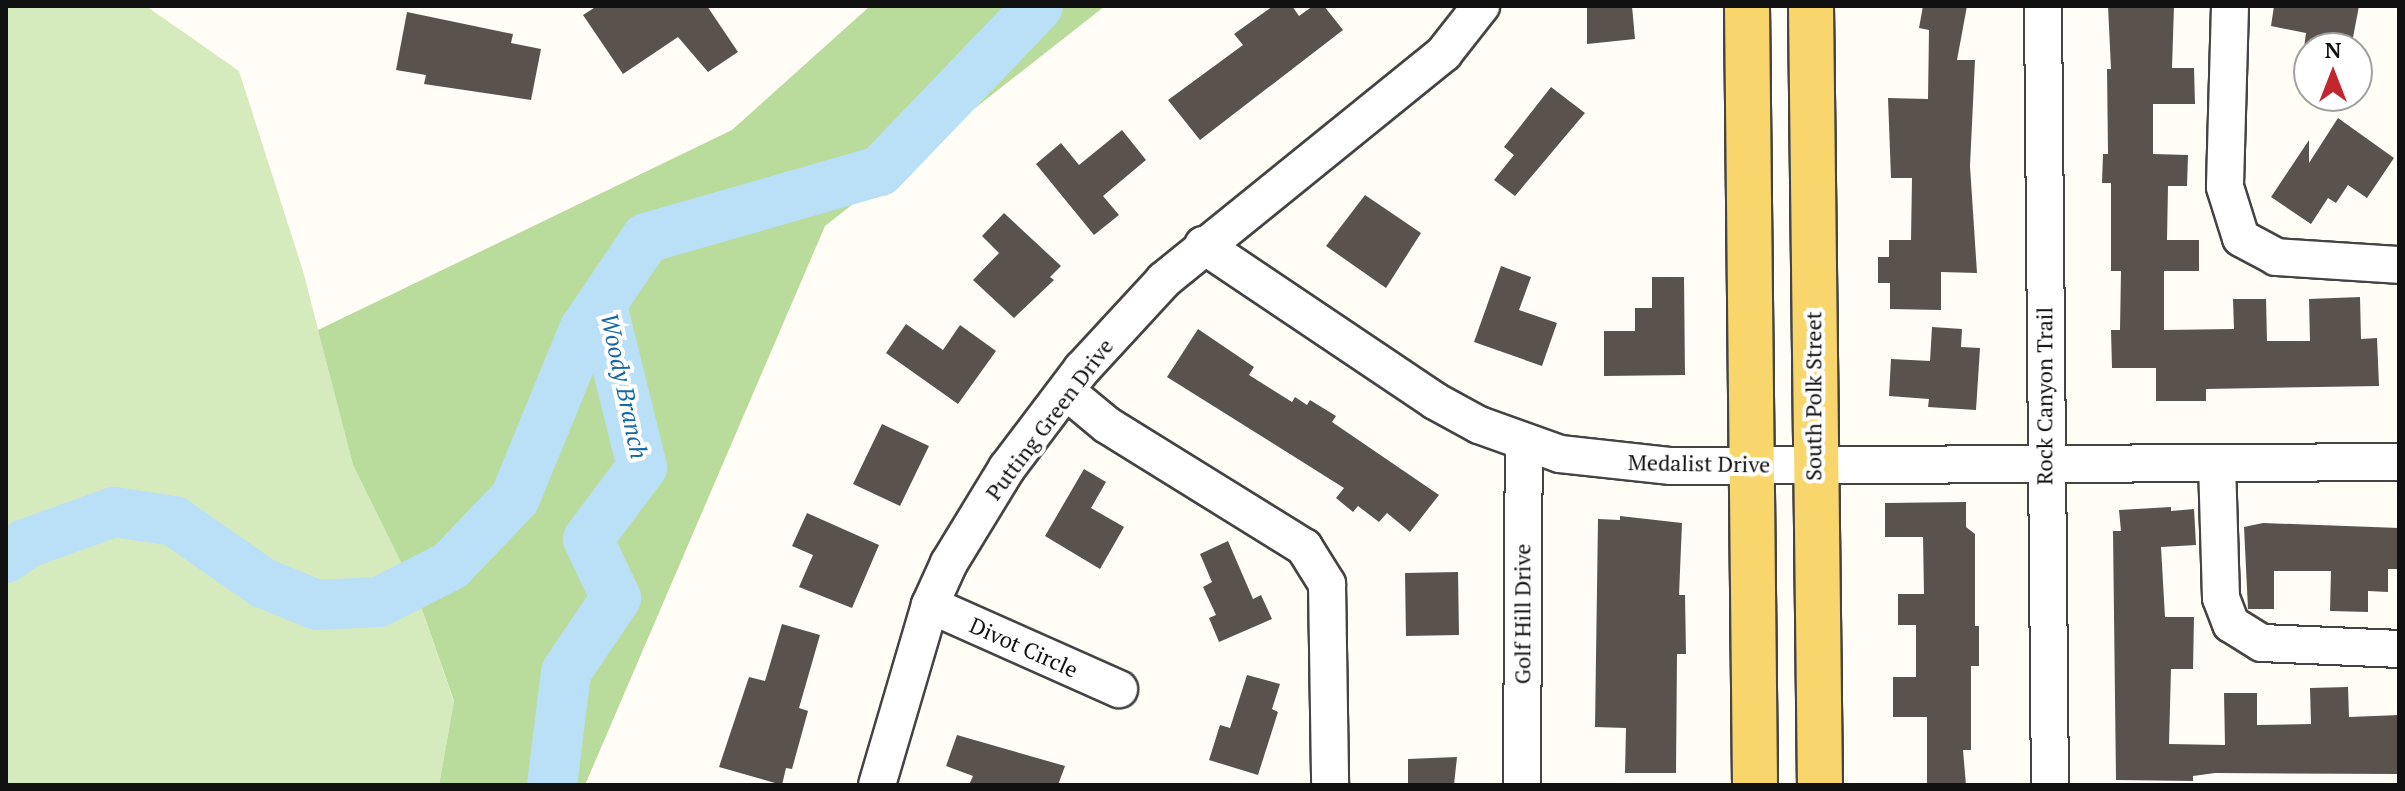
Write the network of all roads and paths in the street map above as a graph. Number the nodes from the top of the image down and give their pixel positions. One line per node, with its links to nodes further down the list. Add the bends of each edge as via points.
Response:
1 (1481, 6): 6 (street, Putting Green Drive, via 1444,53)
2 (1747, 6): 12 (main road)
3 (1811, 6): 13 (main road, South Polk Street)
4 (2043, 6): 14 (street, Rock Canyon Trail)
5 (2230, 6): 7 (street, via 2225,187 2241,238 2276,257)
6 (1203, 245): 8 (street, Putting Green Drive, via 1164,280); 9 (street, Medalist Drive, via 1435,401)
7 (2399, 265)
8 (1066, 391): 15 (street, Putting Green Drive, via 978,514); 19 (street, via 1107,425 1304,547 1327,584)
9 (1524, 442): 12 (street, Medalist Drive, via 1613,462); 20 (street, Golf Hill Drive)
10 (2399, 462): 11 (street, Medalist Drive)
11 (2217, 463): 14 (street, Medalist Drive); 16 (street, via 2221,598 2231,624 2262,643)
12 (1750, 464): 13 (street, Medalist Drive); 21 (main road)
13 (1813, 464): 14 (street, Medalist Drive); 22 (main road, South Polk Street)
14 (2044, 464): 23 (street, Rock Canyon Trail)
15 (930, 605): 17 (street, Divot Circle); 18 (street, Putting Green Drive)
16 (2399, 649)
17 (1119, 689)
18 (877, 785)
19 (1330, 785)
20 (1522, 785)
21 (1755, 785)
22 (1820, 785)
23 (2050, 785)

